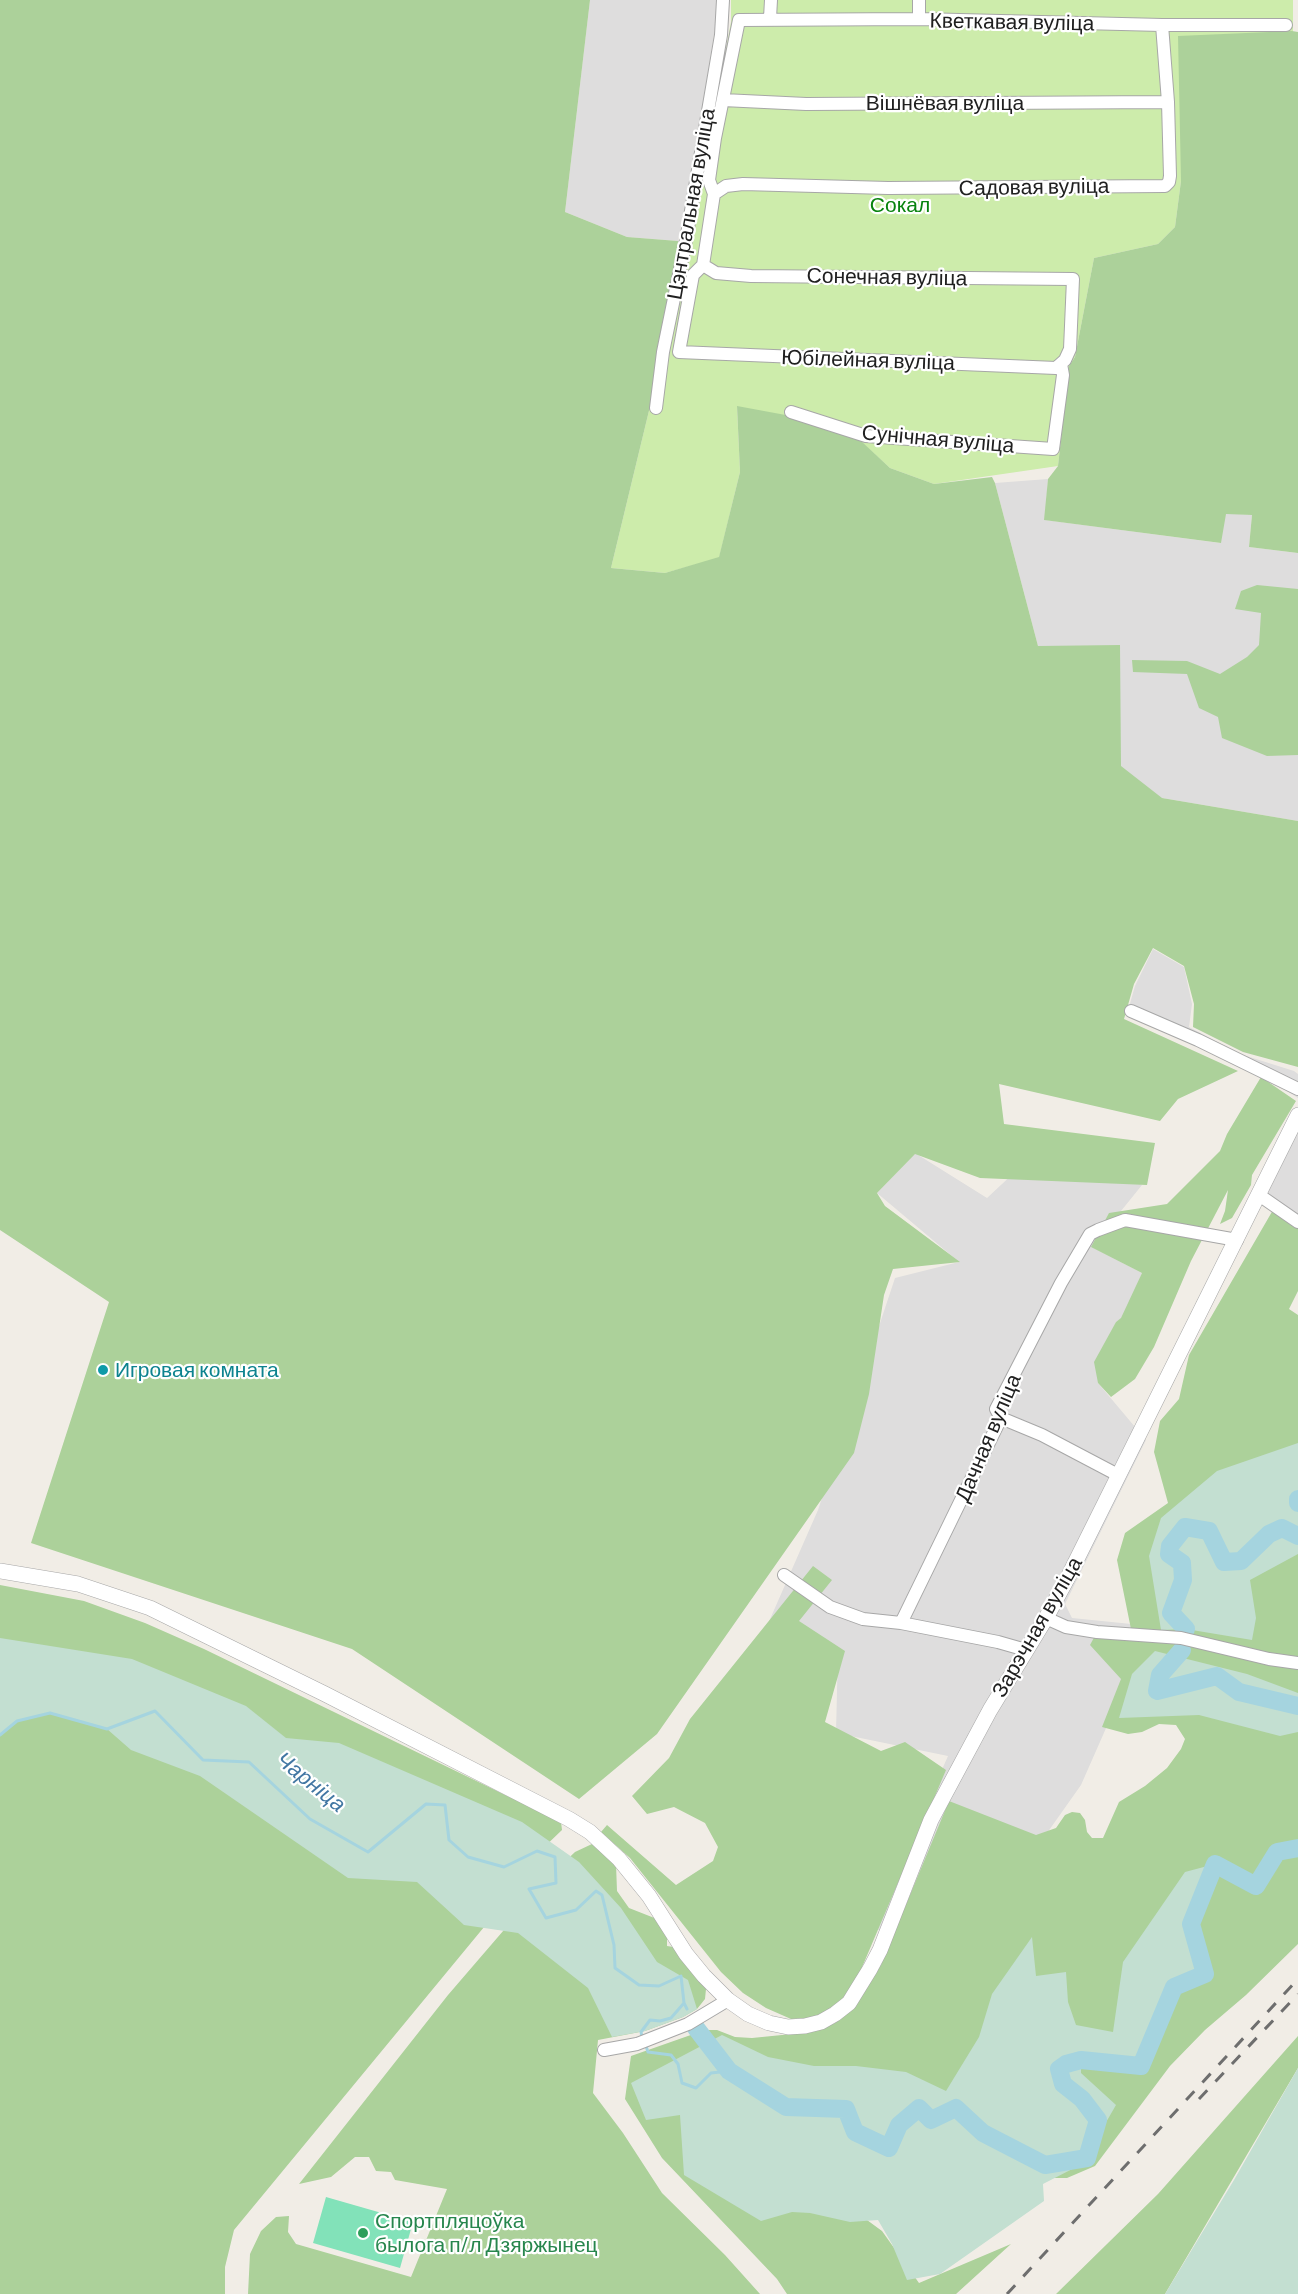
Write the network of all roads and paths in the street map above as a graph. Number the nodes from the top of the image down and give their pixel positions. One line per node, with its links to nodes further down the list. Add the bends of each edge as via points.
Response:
1 (723, 0): 11 (street, Цэнтральная вуліца, via 721,35)
2 (771, 0): 4 (street)
3 (918, 0): 5 (street)
4 (770, 18): 5 (street, Кветкавая вуліца); 8 (street, Кветкавая вуліца, via 739,20)
5 (919, 19): 6 (street, Кветкавая вуліца)
6 (1162, 25): 7 (street, Кветкавая вуліца); 9 (street)
7 (1286, 25)
8 (723, 99): 9 (street, Вішнёвая вуліца, via 807,104); 10 (street, via 709,180)
9 (1168, 102): 10 (street, Садовая вуліца, via 1170,176 1165,186 888,188 743,184 726,186)
10 (714, 194): 12 (street)
11 (686, 240): 12 (street); 15 (street, Цэнтральная вуліца)
12 (706, 244): 13 (street)
13 (704, 265): 14 (street, Сонечная вуліца, via 716,273 751,276 1073,279 1070,349); 14 (street, Юбілейная вуліца, via 693,275 679,352)
14 (1058, 366): 16 (street, Сунічная вуліца, via 1063,375 1053,449 866,436)
15 (656, 408)
16 (790, 412)
17 (1131, 1011): 18 (street)
18 (1298, 1089)
19 (1298, 1115): 20 (street, Зарэчная вуліца)
20 (1259, 1195): 21 (street); 22 (street, Зарэчная вуліца)
21 (1298, 1222)
22 (1237, 1240): 23 (street, Дачная вуліца, via 1125,1220 1098,1230 1085,1241 996,1408); 24 (street, Зарэчная вуліца)
23 (1001, 1418): 24 (street); 28 (street, Дачная вуліца)
24 (1118, 1475): 27 (street, Зарэчная вуліца)
25 (0, 1572): 31 (street, Зарэчная вуліца, via 78,1584 150,1608 569,1819 619,1859 649,1896 686,1954)
26 (784, 1575): 28 (street, via 830,1607 863,1619)
27 (1046, 1618): 29 (street, Зарэчная вуліца); 30 (street, via 1066,1627 1180,1638)
28 (902, 1623): 29 (street)
29 (1026, 1650): 31 (street, Зарэчная вуліца, via 931,1820 880,1950 849,2003 821,2022 788,2027 748,2014)
30 (1298, 1663)
31 (728, 2000): 32 (street, via 688,2024 637,2044)
32 (604, 2050)

